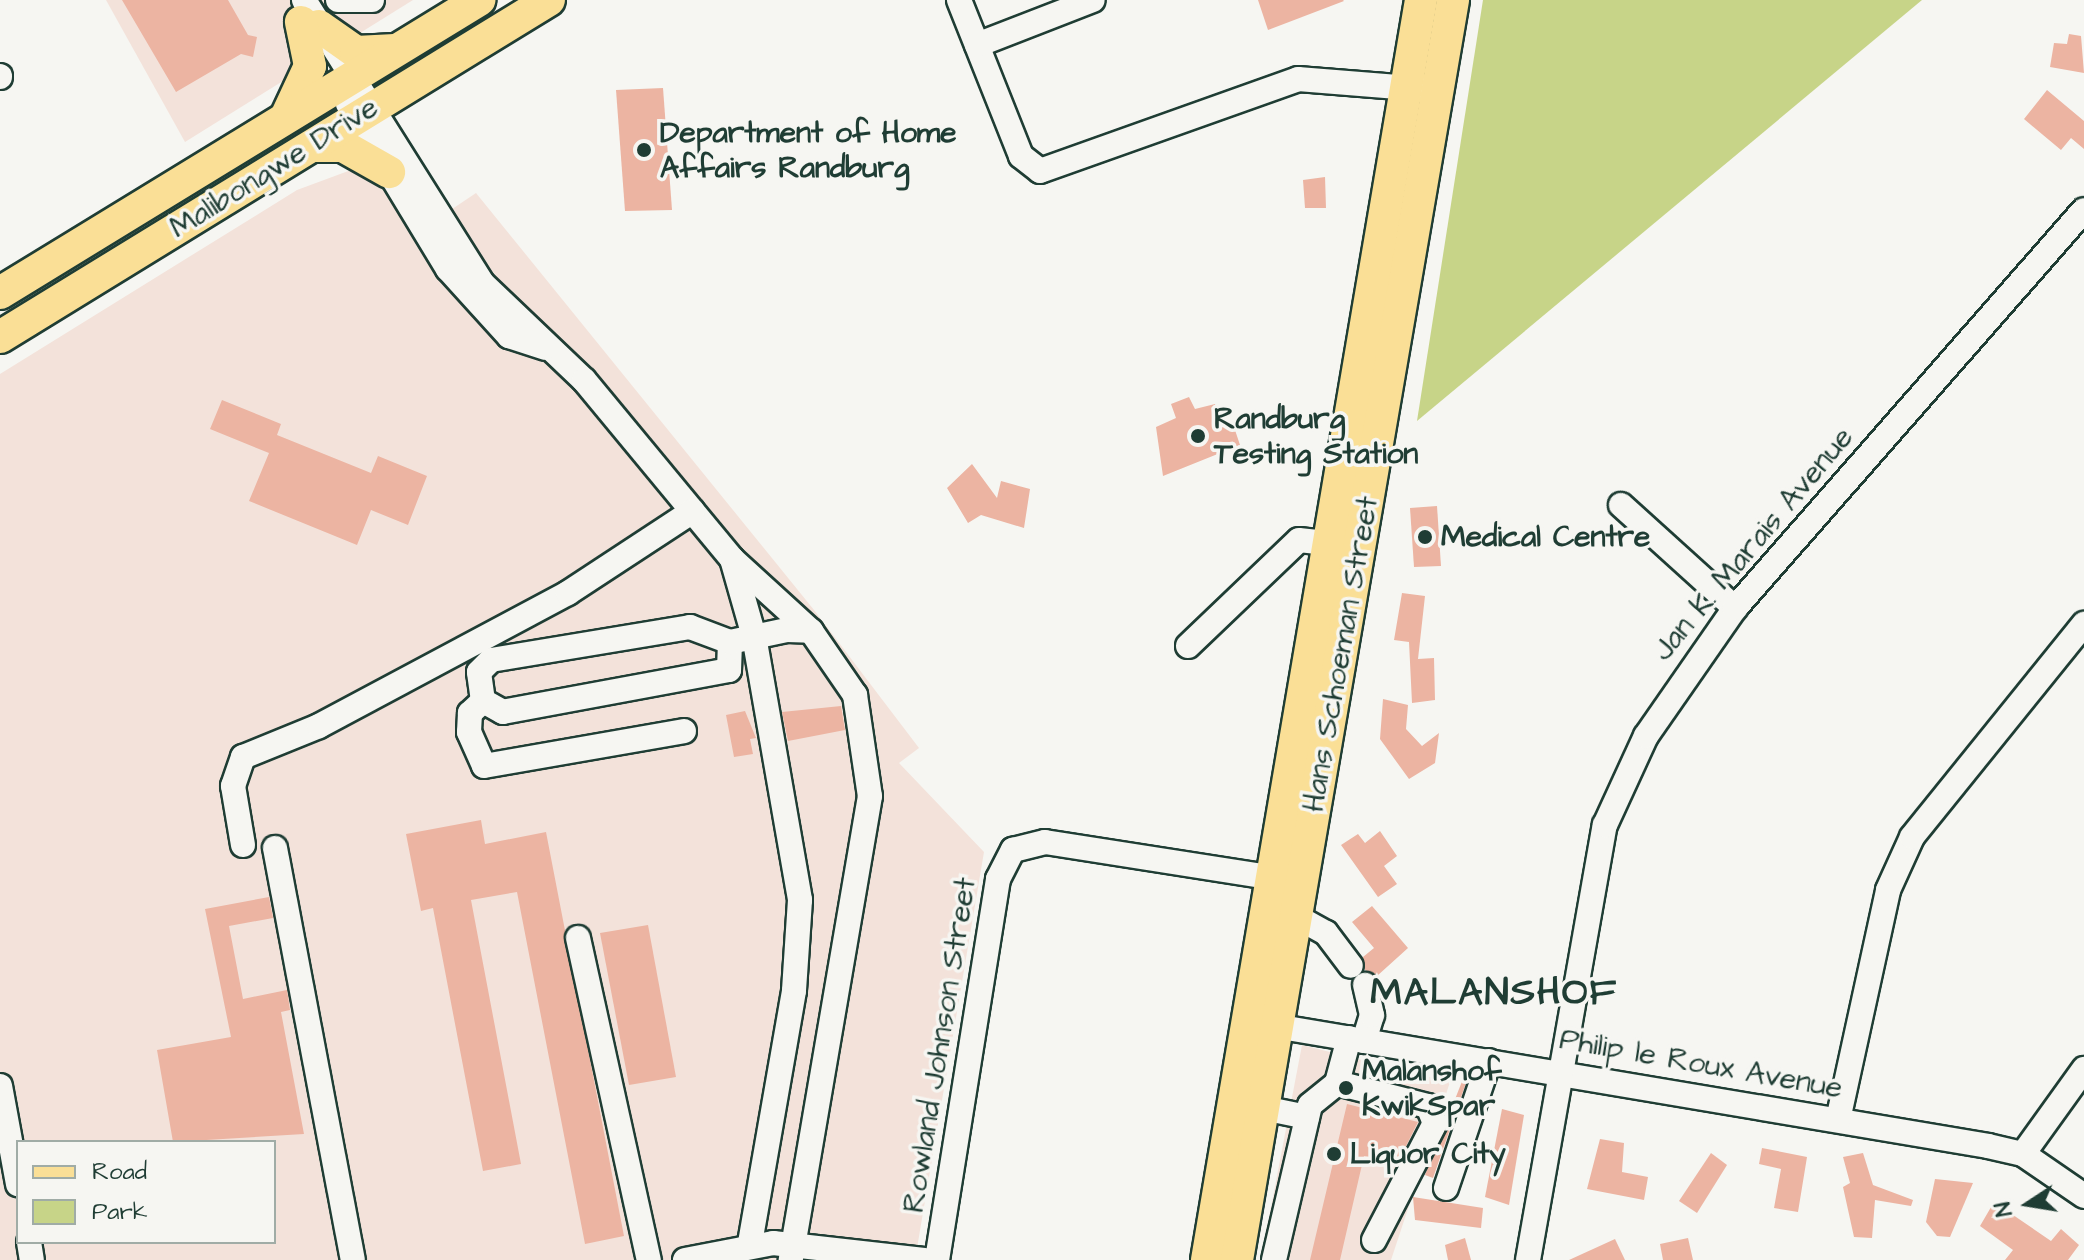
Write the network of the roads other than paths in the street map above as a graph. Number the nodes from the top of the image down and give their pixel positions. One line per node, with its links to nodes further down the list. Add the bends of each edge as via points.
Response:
1 (338, 0): 2 (street)
2 (372, 0)
3 (479, 0): 11 (main road, Malibongwe Drive)
4 (549, 0): 15 (main road, Malibongwe Drive)
5 (959, 0): 10 (street)
6 (1093, 0): 10 (street)
7 (1421, 0): 13 (main road, Hans Schoeman Street)
8 (1453, 0): 14 (main road, Hans Schoeman Street)
9 (303, 12): 11 (main road, via 356,52); 12 (street); 16 (main road, via 310,66)
10 (977, 45): 13 (street, via 1021,156 1040,171 1298,79)
11 (395, 50): 12 (main road, Malibongwe Drive)
12 (343, 81): 15 (street); 16 (main road, Malibongwe Drive)
13 (1405, 86): 14 (street); 25 (main road, Hans Schoeman Street)
14 (1437, 91): 25 (main road, Hans Schoeman Street)
15 (364, 113): 17 (main road, Malibongwe Drive); 18 (street); 22 (street, via 459,254)
16 (286, 117): 20 (main road, Malibongwe Drive)
17 (312, 146): 18 (main road, via 343,146); 21 (main road, Malibongwe Drive)
18 (389, 172): 22 (street, via 478,306 509,336)
19 (2084, 210): 27 (street, Jan K. Marais Avenue)
20 (0, 293)
21 (0, 337)
22 (545, 348): 24 (street, via 584,380)
23 (1621, 505): 27 (street)
24 (693, 511): 26 (street); 35 (street, via 568,593 319,726 243,757 233,786)
25 (1345, 545): 32 (street, via 1299,540); 37 (main road, Hans Schoeman Street)
26 (732, 559): 29 (street); 30 (street)
27 (1735, 608): 44 (street, Jan K. Marais Avenue, via 1668,696 1605,825)
28 (2084, 624): 49 (street, via 1912,837 1888,890)
29 (811, 631): 30 (street); 56 (street, via 855,695 870,796)
30 (754, 636): 31 (street); 55 (street, via 794,852 800,922)
31 (730, 642): 33 (street, via 729,670 503,712); 33 (street, via 690,627 491,660 479,672)
32 (1188, 646)
33 (483, 701): 34 (street, via 470,713 469,732 484,766)
34 (684, 731)
35 (243, 845)
36 (275, 848): 57 (street)
37 (1287, 880): 38 (main road, Hans Schoeman Street); 40 (main road, Hans Schoeman Street); 61 (street, Rowland Johnson Street, via 1045,842 1013,850 998,879)
38 (1297, 917): 40 (main road, Hans Schoeman Street); 41 (street, via 1331,937 1358,976 1372,1007)
39 (578, 938): 58 (street)
40 (1262, 1024): 41 (street, Philip le Roux Avenue); 47 (main road, Hans Schoeman Street); 62 (main road, Hans Schoeman Street)
41 (1356, 1040): 42 (street, Philip le Roux Avenue); 45 (street)
42 (1489, 1061): 44 (street, Philip le Roux Avenue); 52 (street)
43 (2084, 1069): 50 (street)
44 (1562, 1073): 49 (street, Philip le Roux Avenue); 65 (street, Jan K. Marais Avenue)
45 (1337, 1083): 48 (street, via 1317,1094); 54 (street, via 1428,1106 1434,1114 1432,1132)
46 (0, 1086): 51 (street)
47 (1263, 1108): 48 (street); 63 (main road, Hans Schoeman Street)
48 (1307, 1117): 64 (street)
49 (1838, 1120): 50 (street, Philip le Roux Avenue)
50 (2023, 1154): 53 (street, Philip le Roux Avenue)
51 (16, 1173)
52 (1446, 1188)
53 (2084, 1196)
54 (1374, 1240)
55 (750, 1244): 56 (street); 59 (street)
56 (799, 1246): 60 (street)
57 (353, 1260)
58 (649, 1260)
59 (685, 1260)
60 (924, 1260)
61 (937, 1260)
62 (1207, 1260)
63 (1237, 1260)
64 (1274, 1260)
65 (1528, 1260)

